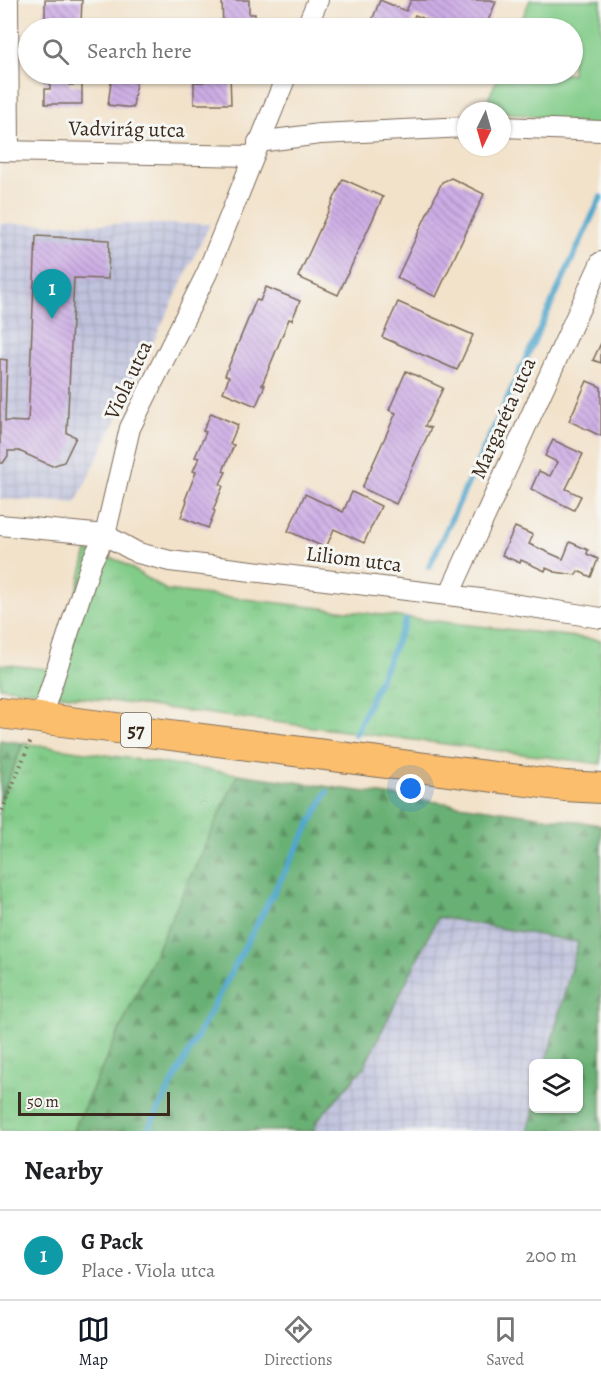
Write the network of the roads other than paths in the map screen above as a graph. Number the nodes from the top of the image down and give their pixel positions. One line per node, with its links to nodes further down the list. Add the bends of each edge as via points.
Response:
1 (8, 0): 9 (street)
2 (318, 0): 3 (street)
3 (310, 18)
4 (283, 84): 8 (street, Viola utca)
5 (457, 127): 8 (street, via 320,134)
6 (511, 127): 7 (street)
7 (601, 131)
8 (255, 149): 9 (street, Vadvirág utca); 12 (street, Viola utca, via 207,273 130,428)
9 (4, 150)
10 (601, 262): 13 (street, Margaréta utca)
11 (0, 525): 12 (street)
12 (105, 535): 13 (street, Liliom utca, via 138,553 170,561); 16 (street, Viola utca, via 91,563)
13 (449, 595): 14 (street, Liliom utca)
14 (601, 618)
15 (0, 713): 16 (main road, 57)
16 (41, 718): 17 (main road, 57)
17 (601, 788)

